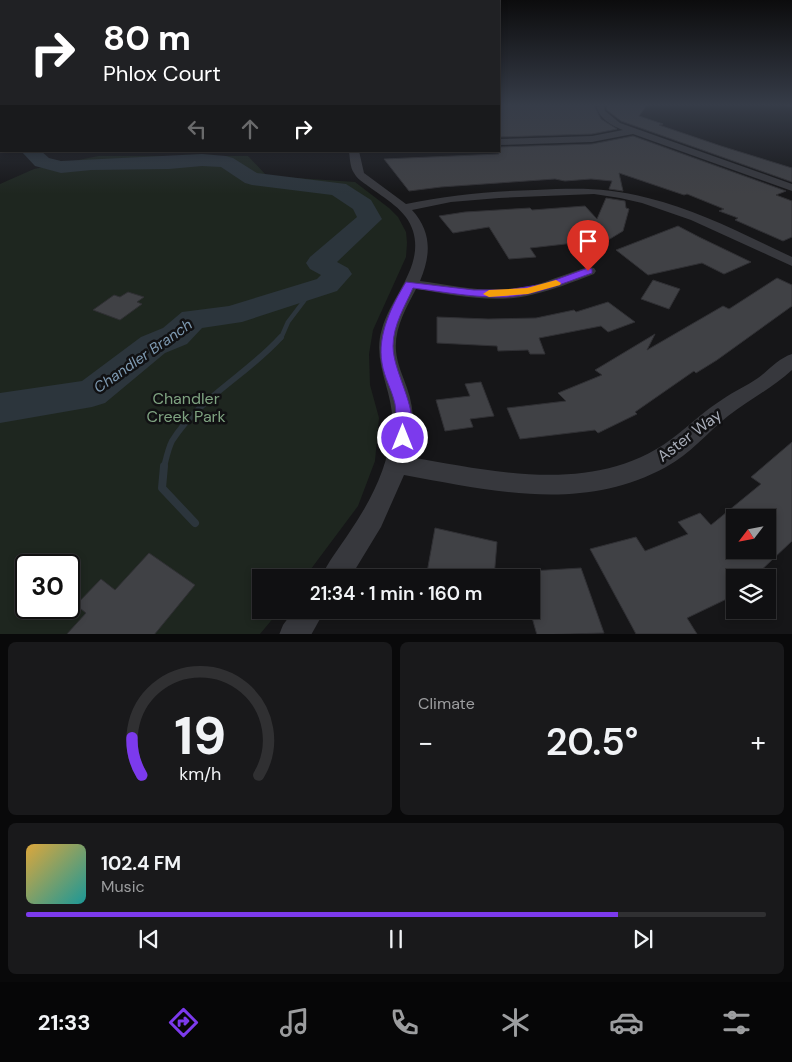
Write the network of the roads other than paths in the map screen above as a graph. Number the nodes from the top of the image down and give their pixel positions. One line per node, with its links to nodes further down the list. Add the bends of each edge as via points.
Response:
1 (615, 135): 3 (street, via 592,139)
2 (643, 135): 5 (street)
3 (500, 142)
4 (354, 152): 6 (street, via 360,174)
5 (792, 188)
6 (405, 208): 7 (street, via 466,197 612,192 667,206); 9 (street, via 413,218 422,242 418,269)
7 (792, 262)
8 (588, 271): 9 (street, via 546,287 507,294)
9 (410, 284): 11 (street, via 390,327 387,345 388,364 400,398 404,426)
10 (792, 360): 11 (street, Aster Way, via 658,461 625,475 585,483 520,485)
11 (395, 464): 12 (street, via 384,497 366,533)
12 (340, 569)
13 (305, 619): 14 (street)
14 (294, 634)

